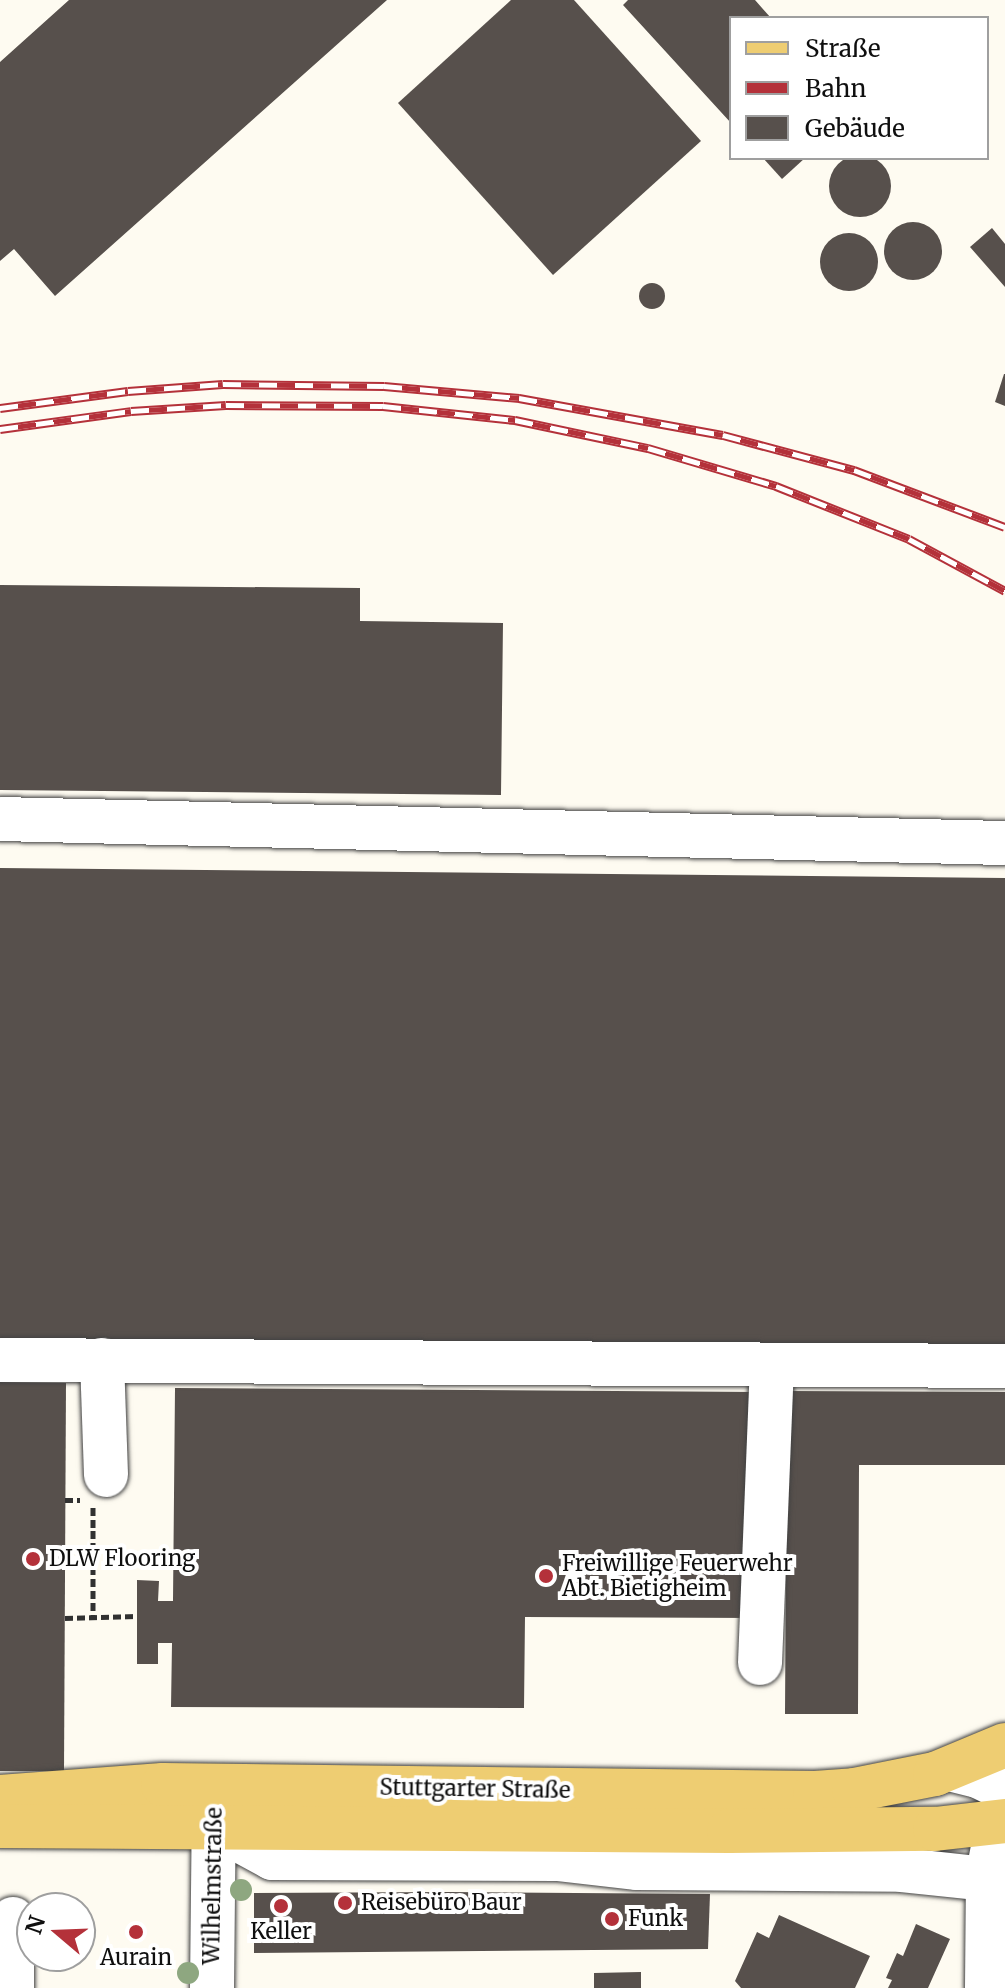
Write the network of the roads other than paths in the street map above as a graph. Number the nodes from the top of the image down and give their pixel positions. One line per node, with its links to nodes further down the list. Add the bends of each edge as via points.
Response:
1 (0, 819): 2 (street)
2 (1005, 843)
3 (0, 1360): 4 (street)
4 (102, 1360): 5 (street); 7 (street)
5 (772, 1366): 6 (street); 8 (street)
6 (1005, 1366)
7 (106, 1475)
8 (760, 1663)
9 (1005, 1745): 10 (main road, Stuttgarter Straße)
10 (949, 1769): 12 (main road, Stuttgarter Straße, via 898,1783 815,1793); 13 (street, via 978,1776)
11 (0, 1797): 12 (main road, Stuttgarter Straße, via 122,1786)
12 (214, 1806): 14 (main road, Stuttgarter Straße); 15 (main road, Stuttgarter Straße); 16 (street, via 272,1858 557,1859 637,1868 902,1870); 19 (street, Wilhelmstraße)
13 (1004, 1811): 15 (main road, Stuttgarter Straße); 16 (street)
14 (0, 1826)
15 (902, 1830): 16 (street)
16 (977, 1887): 20 (street)
17 (13, 1919): 18 (street)
18 (12, 1988)
19 (212, 1988)
20 (987, 1988)

